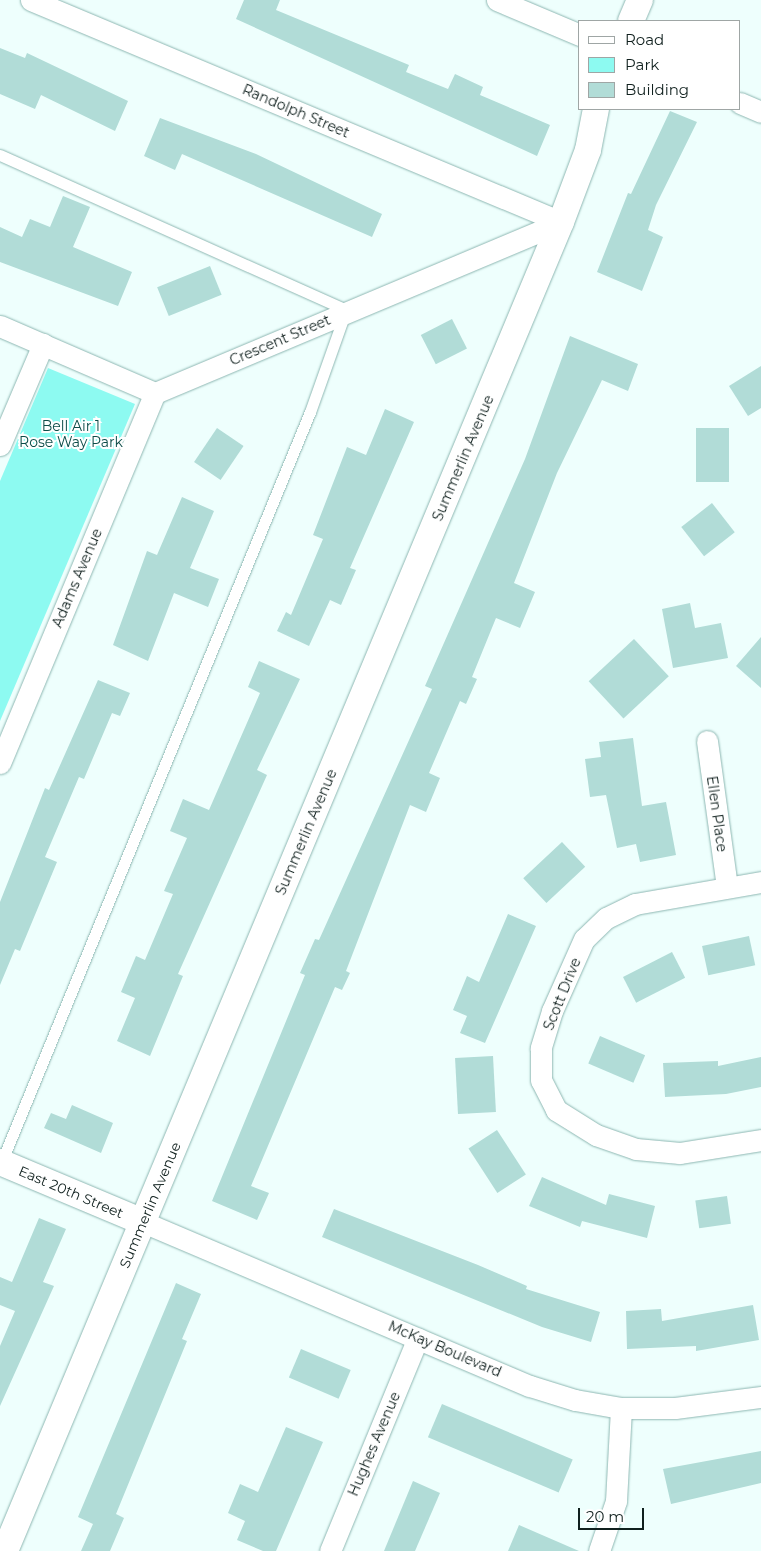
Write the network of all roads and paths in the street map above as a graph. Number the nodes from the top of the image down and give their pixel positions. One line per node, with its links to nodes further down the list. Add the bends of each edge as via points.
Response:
1 (31, 0): 10 (street, Randolph Street)
2 (497, 0): 5 (street)
3 (640, 0): 4 (street)
4 (631, 20)
5 (578, 34)
6 (741, 103): 8 (street)
7 (596, 110): 10 (street, Summerlin Avenue, via 588,150)
8 (761, 112)
9 (0, 155): 11 (lane)
10 (561, 222): 11 (street, Crescent Street); 22 (street, Summerlin Avenue)
11 (347, 312): 14 (street, Crescent Street); 21 (lane, via 310,412)
12 (0, 326): 13 (street)
13 (43, 344): 14 (street); 15 (street)
14 (155, 392): 17 (street, Adams Avenue)
15 (0, 445)
16 (708, 741): 19 (street, Ellen Place)
17 (0, 763)
18 (761, 882): 19 (street, Scott Drive)
19 (728, 887): 20 (street, Scott Drive, via 634,904 606,918 584,939 552,1011 541,1048 540,1080 556,1110 596,1135 636,1149 680,1153)
20 (761, 1140)
21 (1, 1163): 22 (street, East 20th Street)
22 (143, 1222): 23 (street, McKay Boulevard); 26 (street, Summerlin Avenue)
23 (418, 1338): 25 (street, McKay Boulevard, via 530,1386); 27 (street, Hughes Avenue)
24 (761, 1397): 25 (street, McKay Boulevard, via 675,1408)
25 (621, 1408): 28 (street, via 616,1500)
26 (5, 1551)
27 (330, 1551)
28 (600, 1551)

